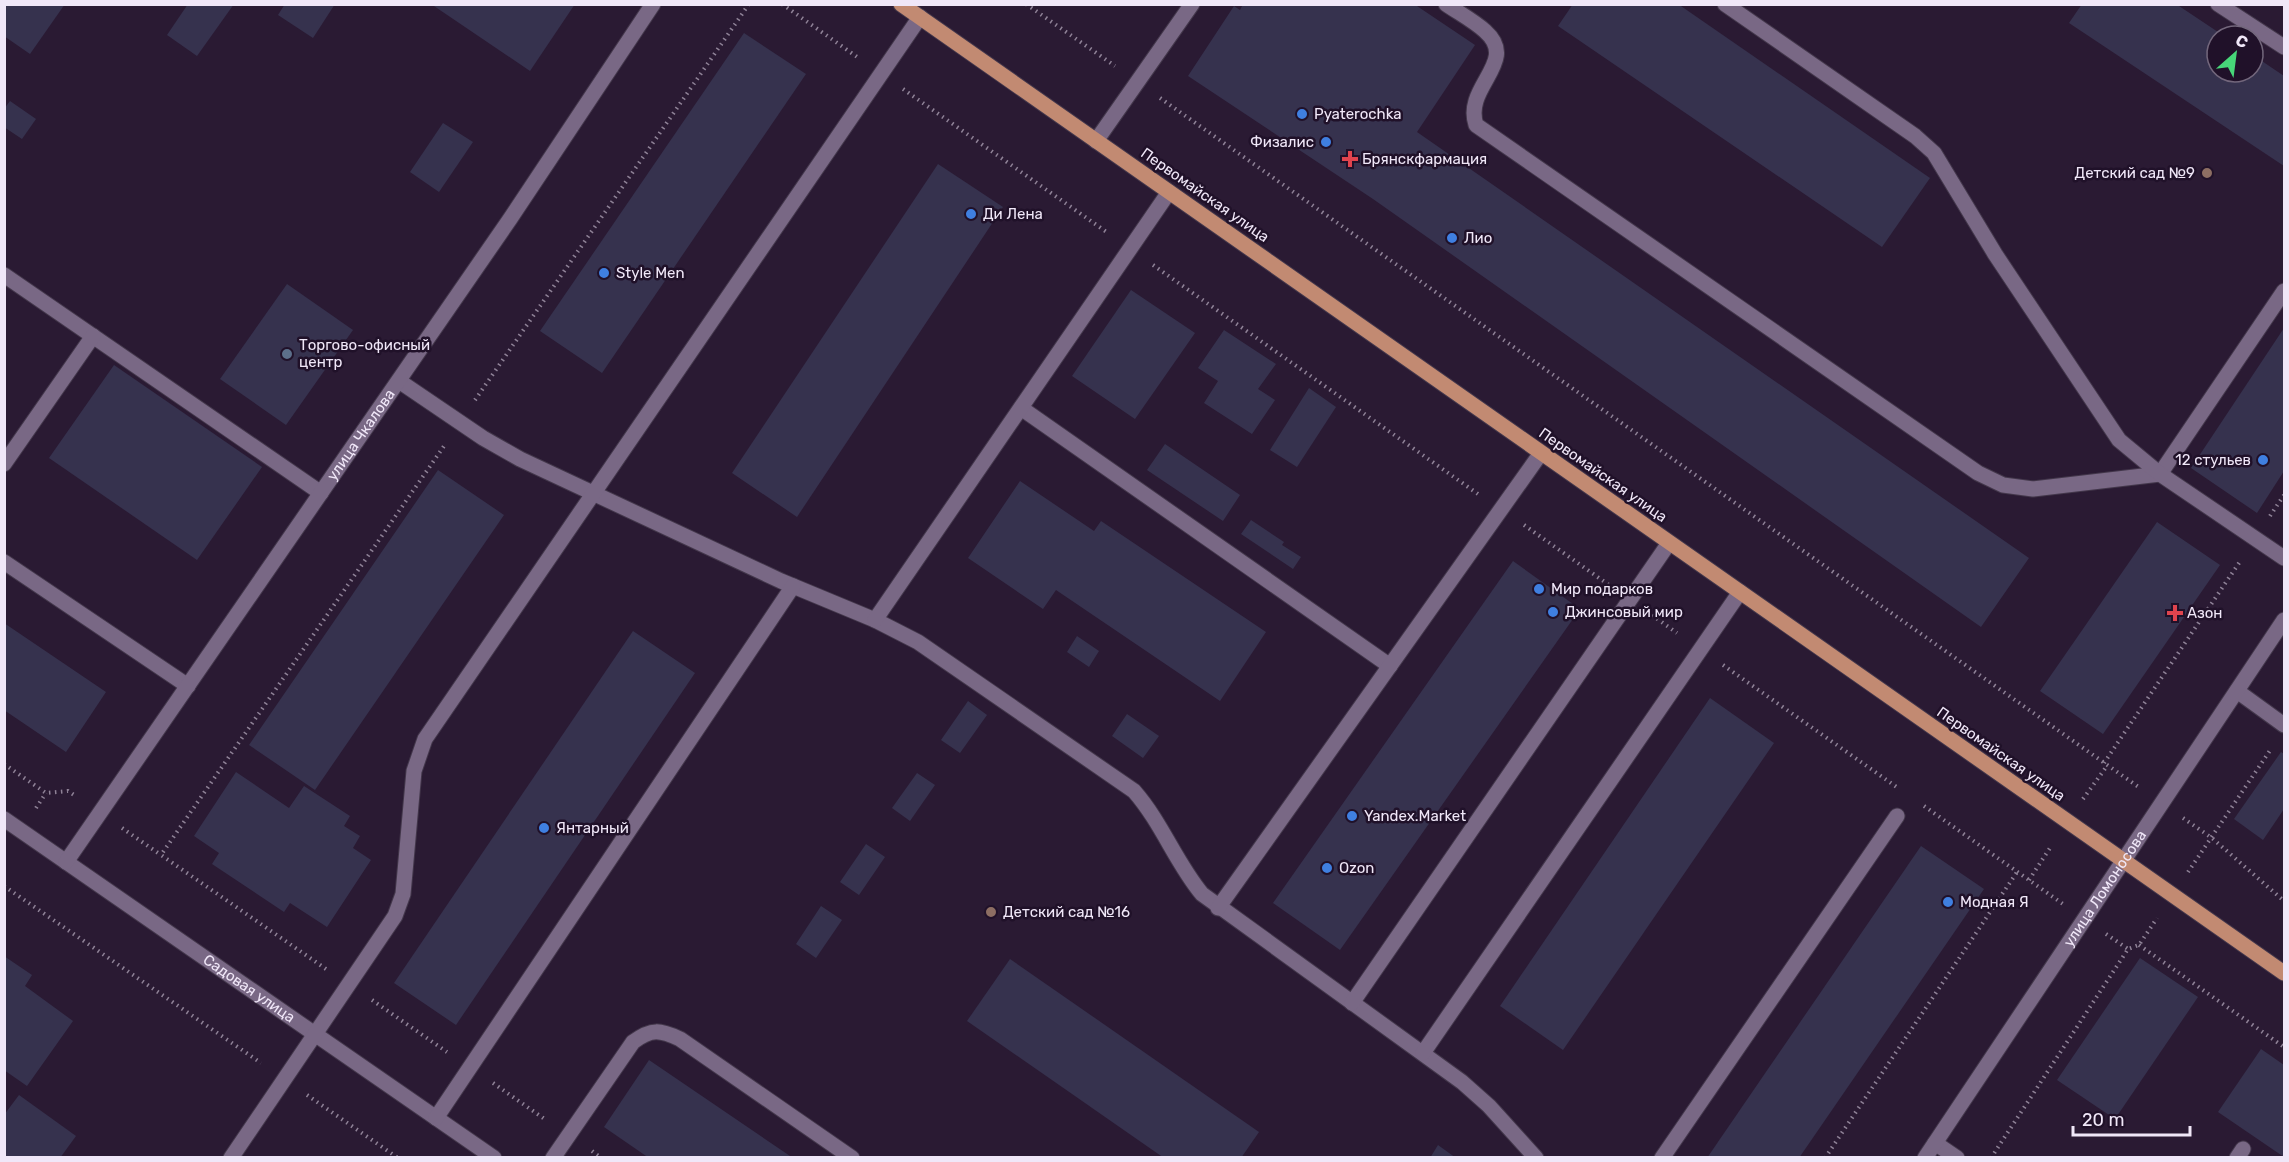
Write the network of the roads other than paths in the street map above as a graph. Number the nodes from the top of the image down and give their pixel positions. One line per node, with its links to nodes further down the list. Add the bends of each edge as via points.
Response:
1 (653, 4): 13 (street, улица Чкалова)
2 (1192, 4): 8 (street)
3 (1446, 4): 17 (street, via 1486,32 1495,44 1494,68 1473,103 1476,125 1978,473 2003,485 2033,489)
4 (1725, 4): 17 (street, via 1906,129 1934,153 2101,415 2119,440)
5 (2218, 4): 7 (street)
6 (913, 10): 8 (main road, Первомайская улица); 18 (street, via 880,74)
7 (2284, 47)
8 (1096, 141): 9 (main road, Первомайская улица)
9 (1169, 192): 14 (street); 15 (main road, Первомайская улица)
10 (4, 275): 12 (street)
11 (2284, 291): 17 (street)
12 (93, 336): 16 (street); 19 (street)
13 (399, 381): 18 (street, via 520,459); 19 (street, улица Чкалова)
14 (1021, 408): 25 (street); 27 (street)
15 (1541, 453): 20 (main road, Первомайская улица); 27 (street)
16 (4, 464)
17 (2160, 474): 21 (street)
18 (593, 492): 23 (street); 38 (street, via 425,739 414,771 403,894 395,916)
19 (321, 493): 28 (street, улица Чкалова)
20 (1669, 543): 24 (main road, Первомайская улица); 37 (street)
21 (2284, 558)
22 (4, 562): 28 (street)
23 (794, 586): 25 (street); 40 (street)
24 (1740, 592): 33 (main road, Первомайская улица); 39 (street)
25 (875, 620): 35 (street, via 918,642 1134,791 1148,807 1191,881)
26 (2284, 620): 29 (street, улица Ломоносова)
27 (1390, 666): 35 (street)
28 (188, 686): 34 (street, улица Чкалова)
29 (2237, 692): 30 (street); 33 (street, улица Ломоносова)
30 (2284, 725)
31 (1897, 816): 47 (street)
32 (4, 819): 34 (street, Садовая улица)
33 (2123, 861): 36 (main road, Первомайская улица); 41 (street, улица Ломоносова)
34 (66, 862): 38 (street, Садовая улица)
35 (1218, 908): 37 (street)
36 (2284, 974)
37 (1352, 1003): 39 (street)
38 (316, 1035): 40 (street, Садовая улица); 42 (street)
39 (1423, 1053): 46 (street, via 1489,1106)
40 (436, 1118): 43 (street, Садовая улица)
41 (1935, 1143): 48 (street, улица Ломоносова); 49 (street)
42 (231, 1158)
43 (494, 1158)
44 (553, 1158): 45 (street, via 633,1041 646,1032 663,1031)
45 (852, 1158)
46 (1536, 1158)
47 (1662, 1158)
48 (1926, 1158)
49 (1957, 1158)

